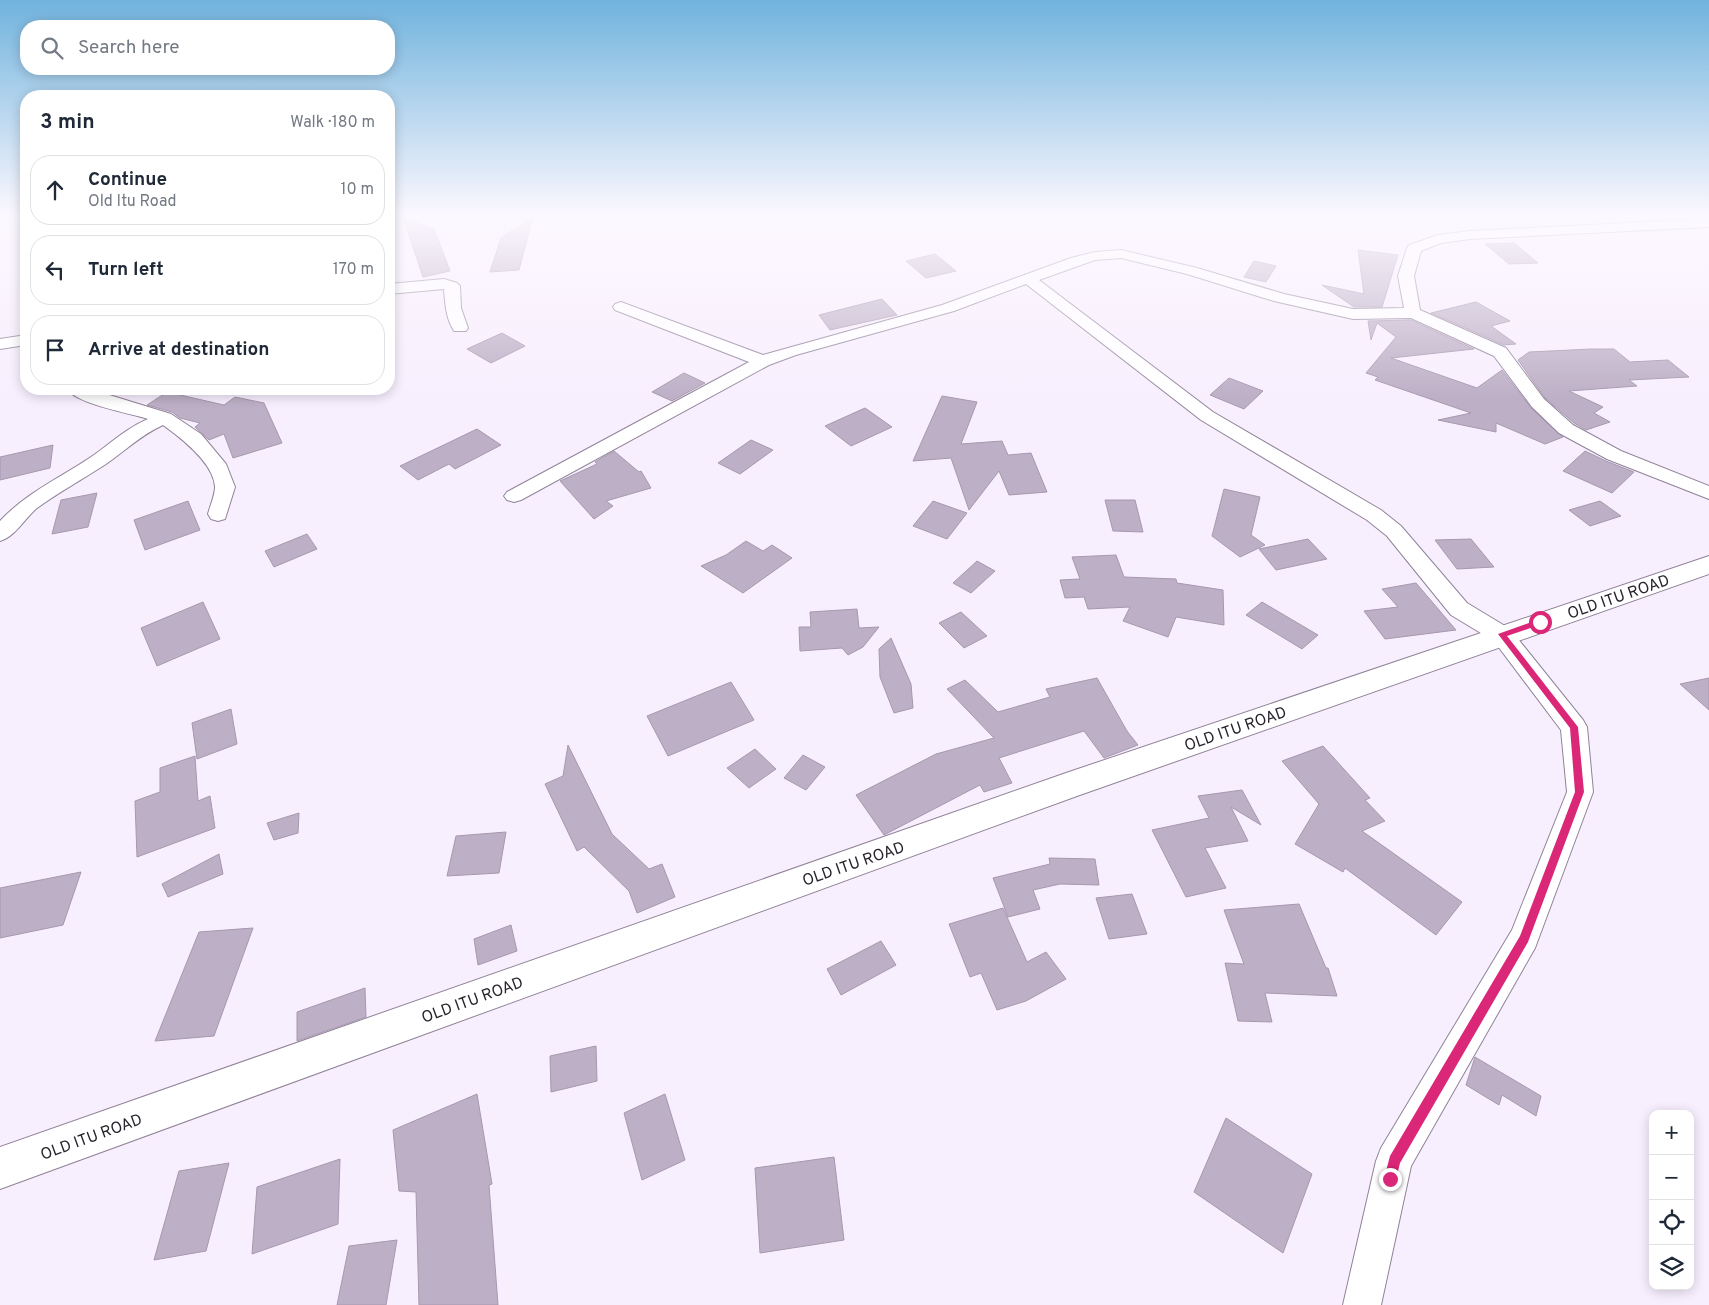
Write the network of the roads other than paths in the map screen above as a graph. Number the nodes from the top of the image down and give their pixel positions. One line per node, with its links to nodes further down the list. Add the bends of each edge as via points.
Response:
1 (1032, 278): 4 (street)
2 (1214, 278): 7 (street, via 1280,298 1353,314)
3 (1406, 278): 7 (street)
4 (1029, 279): 11 (street, via 948,308); 19 (street, via 1206,416 1374,515 1394,531 1460,609)
5 (395, 288): 8 (street, via 452,286 453,308)
6 (620, 307): 11 (street)
7 (1413, 313): 14 (street, via 1500,352 1538,403 1566,429 1614,455)
8 (460, 328)
9 (20, 341): 10 (street)
10 (0, 344)
11 (763, 361): 15 (street)
12 (87, 395): 13 (street)
13 (165, 418): 16 (street, via 194,438 216,464 225,487); 17 (street, via 136,430 100,459 34,501)
14 (1709, 493)
15 (514, 496)
16 (218, 514)
17 (0, 534)
18 (1709, 565): 19 (street, OLD ITU ROAD)
19 (1502, 634): 20 (street, OLD ITU ROAD, via 729,906); 21 (street, via 1574,727 1580,792 1524,938 1394,1161)
20 (0, 1168)
21 (1362, 1305)

